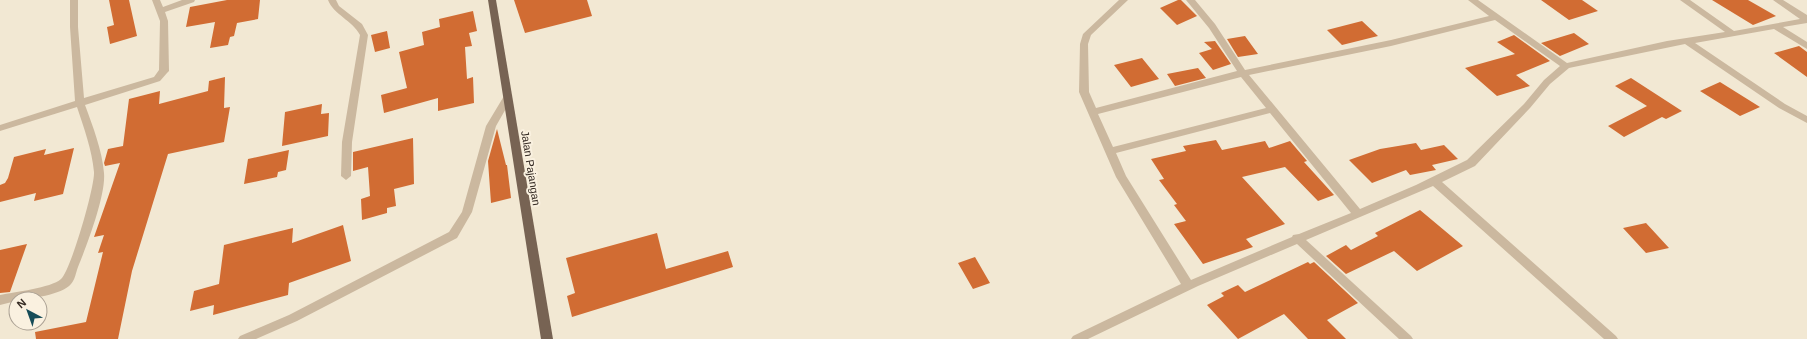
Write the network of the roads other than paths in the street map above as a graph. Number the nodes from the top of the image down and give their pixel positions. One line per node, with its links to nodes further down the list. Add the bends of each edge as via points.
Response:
1 (74, 0): 21 (street)
2 (156, 0): 11 (street)
3 (191, 0): 11 (street)
4 (332, 0): 27 (street, via 335,7 359,26 364,35 347,142)
5 (492, 0): 20 (main road, Jalan Pajangan)
6 (1124, 0): 23 (street, via 1090,30 1085,39 1084,92)
7 (1190, 0): 19 (street, via 1212,26)
8 (1472, 0): 12 (street)
9 (1684, 0): 15 (street)
10 (1777, 0): 13 (street)
11 (161, 10): 21 (street, via 164,21 164,71 160,76 152,82)
12 (1497, 17): 18 (street); 19 (street, via 1391,43)
13 (1807, 19): 14 (street)
14 (1775, 26): 15 (street); 17 (street)
15 (1733, 34): 16 (street)
16 (1686, 41): 18 (street); 24 (street)
17 (1807, 46)
18 (1566, 66): 28 (street, via 1547,82 1471,163)
19 (1244, 73): 22 (street); 23 (street)
20 (508, 98): 33 (street, via 490,126 467,212 453,235 293,318); 34 (main road, Jalan Pajangan)
21 (80, 103): 25 (street); 32 (street, via 92,139 98,172 98,184 83,241 65,284)
22 (1273, 109): 26 (street); 29 (street)
23 (1093, 112): 26 (street)
24 (1807, 120)
25 (0, 128)
26 (1110, 151): 31 (street, via 1121,177)
27 (346, 176)
28 (1434, 181): 29 (street); 37 (street)
29 (1358, 214): 30 (street)
30 (1297, 238): 31 (street); 36 (street)
31 (1188, 285): 35 (street)
32 (0, 300)
33 (244, 339)
34 (547, 339)
35 (1077, 339)
36 (1406, 339)
37 (1612, 339)

